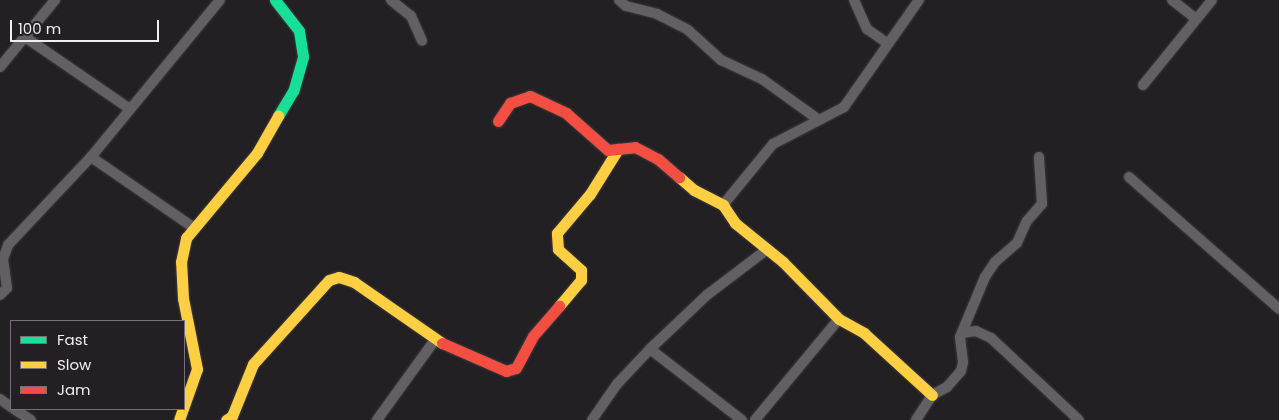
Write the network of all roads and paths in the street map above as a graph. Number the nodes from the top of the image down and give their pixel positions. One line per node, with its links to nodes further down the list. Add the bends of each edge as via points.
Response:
1 (55, 0): 13 (street)
2 (220, 0): 18 (street)
3 (275, 0): 26 (street, via 299,31 302,43 303,57 293,91 258,153)
4 (391, 0): 14 (street, via 411,16)
5 (620, 0): 11 (street, via 626,6)
6 (635, 0): 11 (street)
7 (854, 0): 15 (street, via 867,29)
8 (919, 0): 15 (street)
9 (1172, 0): 12 (street)
10 (1212, 0): 12 (street)
11 (643, 9): 19 (street, via 688,30 721,60 762,80)
12 (1196, 19): 17 (street)
13 (25, 37): 16 (street); 18 (street)
14 (422, 41)
15 (887, 42): 19 (street, via 844,107)
16 (0, 67)
17 (1143, 84)
18 (130, 109): 22 (street)
19 (819, 120): 25 (street, via 773,144)
20 (498, 121): 21 (street, via 510,103 530,96 566,113 608,150)
21 (618, 150): 25 (street, via 635,147 646,152 694,190); 32 (street, via 590,194 557,233 558,249 582,270 581,280 533,336 516,368 506,371)
22 (91, 157): 26 (street); 28 (street, via 8,246 3,259 7,288)
23 (1039, 157): 31 (street, via 1042,204 1027,221 1014,248 988,270)
24 (1129, 177): 29 (street)
25 (723, 205): 27 (street, via 728,216)
26 (193, 226): 35 (street, via 186,238 180,262 183,298 197,370)
27 (766, 250): 30 (street, via 783,262); 33 (street, via 707,295)
28 (0, 294)
29 (1279, 309)
30 (839, 319): 34 (street, via 864,333); 42 (street)
31 (962, 333): 34 (street, via 961,371 947,387); 44 (street, via 976,331 991,338)
32 (435, 340): 38 (street, via 354,282 339,277 328,280 253,364 232,416); 39 (street)
33 (650, 349): 40 (street, via 617,384); 41 (street)
34 (932, 396): 43 (street)
35 (185, 403)
36 (16, 410): 37 (street)
37 (31, 420)
38 (226, 420)
39 (377, 420)
40 (592, 420)
41 (742, 420)
42 (755, 420)
43 (916, 420)
44 (1079, 420)

